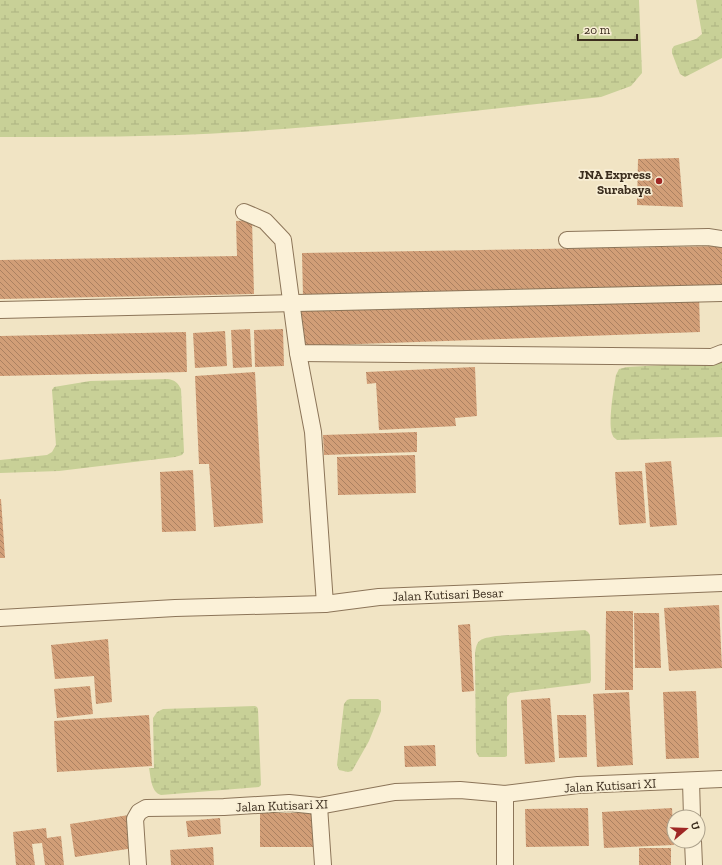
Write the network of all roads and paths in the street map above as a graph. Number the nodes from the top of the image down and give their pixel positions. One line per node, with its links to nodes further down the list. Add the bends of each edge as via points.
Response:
1 (244, 212): 5 (street, via 265,221 283,240)
2 (722, 239): 3 (street, via 708,237)
3 (567, 240)
4 (722, 294): 5 (street)
5 (290, 304): 6 (street); 7 (street)
6 (0, 310)
7 (298, 353): 8 (street, via 712,357); 10 (street, via 313,432)
8 (722, 353)
9 (722, 583): 10 (street, Jalan Kutisari Besar, via 379,597)
10 (325, 604): 11 (street, Jalan Kutisari Besar, via 175,608)
11 (0, 618)
12 (722, 779): 13 (street, Jalan Kutisari XI)
13 (691, 781): 14 (street, Jalan Kutisari XI, via 578,785); 16 (street)
14 (505, 794): 15 (street, Jalan Kutisari XI, via 460,790 395,792); 20 (street)
15 (320, 806): 18 (street, Jalan Kutisari XI, via 289,803 146,808 134,819); 19 (street)
16 (692, 809)
17 (693, 849): 21 (street)
18 (138, 865)
19 (324, 865)
20 (505, 865)
21 (694, 865)

